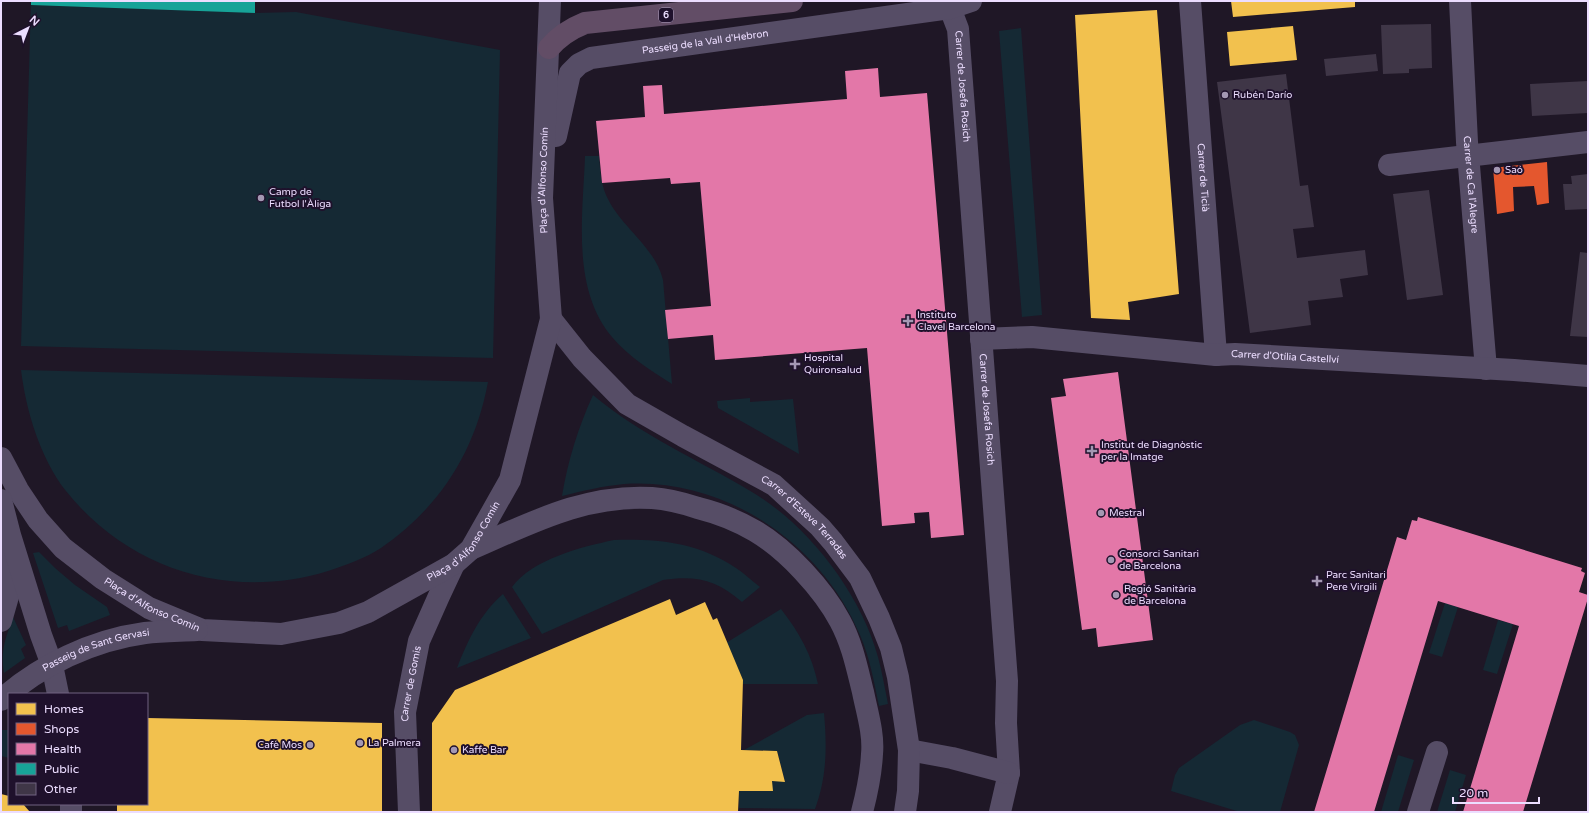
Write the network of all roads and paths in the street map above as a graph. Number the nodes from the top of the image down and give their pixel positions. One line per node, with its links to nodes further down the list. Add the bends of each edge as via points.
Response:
1 (550, 1): 7 (street, Plaça d'Alfonso Comín)
2 (792, 1): 7 (highway, 6, via 585,23 557,38)
3 (971, 1): 6 (street, Passeig de la Vall d'Hebron)
4 (1190, 1): 14 (street, Carrer de Ticià)
5 (1460, 1): 9 (street, Carrer de Ca l'Alegre)
6 (950, 8): 11 (street, Passeig de la Vall d'Hebron, via 591,58 579,64 570,73); 13 (street, Carrer de Josefa Rosich, via 958,29)
7 (549, 48): 11 (street, Plaça d'Alfonso Comín)
8 (1588, 142): 9 (street)
9 (1468, 157): 10 (street); 15 (street, Carrer de Ca l'Alegre)
10 (1389, 165)
11 (542, 198): 12 (street, Plaça d'Alfonso Comín)
12 (551, 319): 20 (street, Plaça d'Alfonso Comín, via 510,480); 27 (street, Carrer d'Esteve Terradas, via 582,358 627,404 774,485 833,542 860,578 891,648)
13 (981, 339): 14 (street, Carrer d'Otília Castellví, via 1032,338); 30 (street, Carrer de Josefa Rosich, via 1007,680)
14 (1216, 355): 15 (street, Carrer d'Otília Castellví)
15 (1486, 369): 16 (street, Carrer d'Otília Castellví)
16 (1588, 376)
17 (1, 458): 23 (street, Plaça d'Alfonso Comín, via 38,520 63,548 103,579 149,608)
18 (1, 500): 19 (street)
19 (10, 535): 22 (street, via 9,593); 24 (street)
20 (471, 549): 21 (street, Plaça d'Alfonso Comín); 29 (street, via 571,507 600,500 629,498 677,501 734,520 756,531 788,557 819,589 841,622 859,677)
21 (454, 564): 23 (street, Plaça d'Alfonso Comín, via 368,612 339,623 281,634); 31 (street, Carrer de Gomis, via 419,641 406,712)
22 (1, 620)
23 (202, 630): 24 (street, Passeig de Sant Gervasi, via 144,633 77,652)
24 (52, 665): 25 (street, Passeig de Sant Gervasi); 26 (street)
25 (10, 693)
26 (58, 693)
27 (909, 750): 29 (street, via 889,747); 30 (street); 33 (street, Carrer d'Esteve Terradas)
28 (1437, 752): 35 (street)
29 (872, 753): 32 (street)
30 (1009, 773): 34 (street, Carrer de Josefa Rosich)
31 (409, 812)
32 (862, 812)
33 (905, 812)
34 (1000, 812)
35 (1418, 812)

